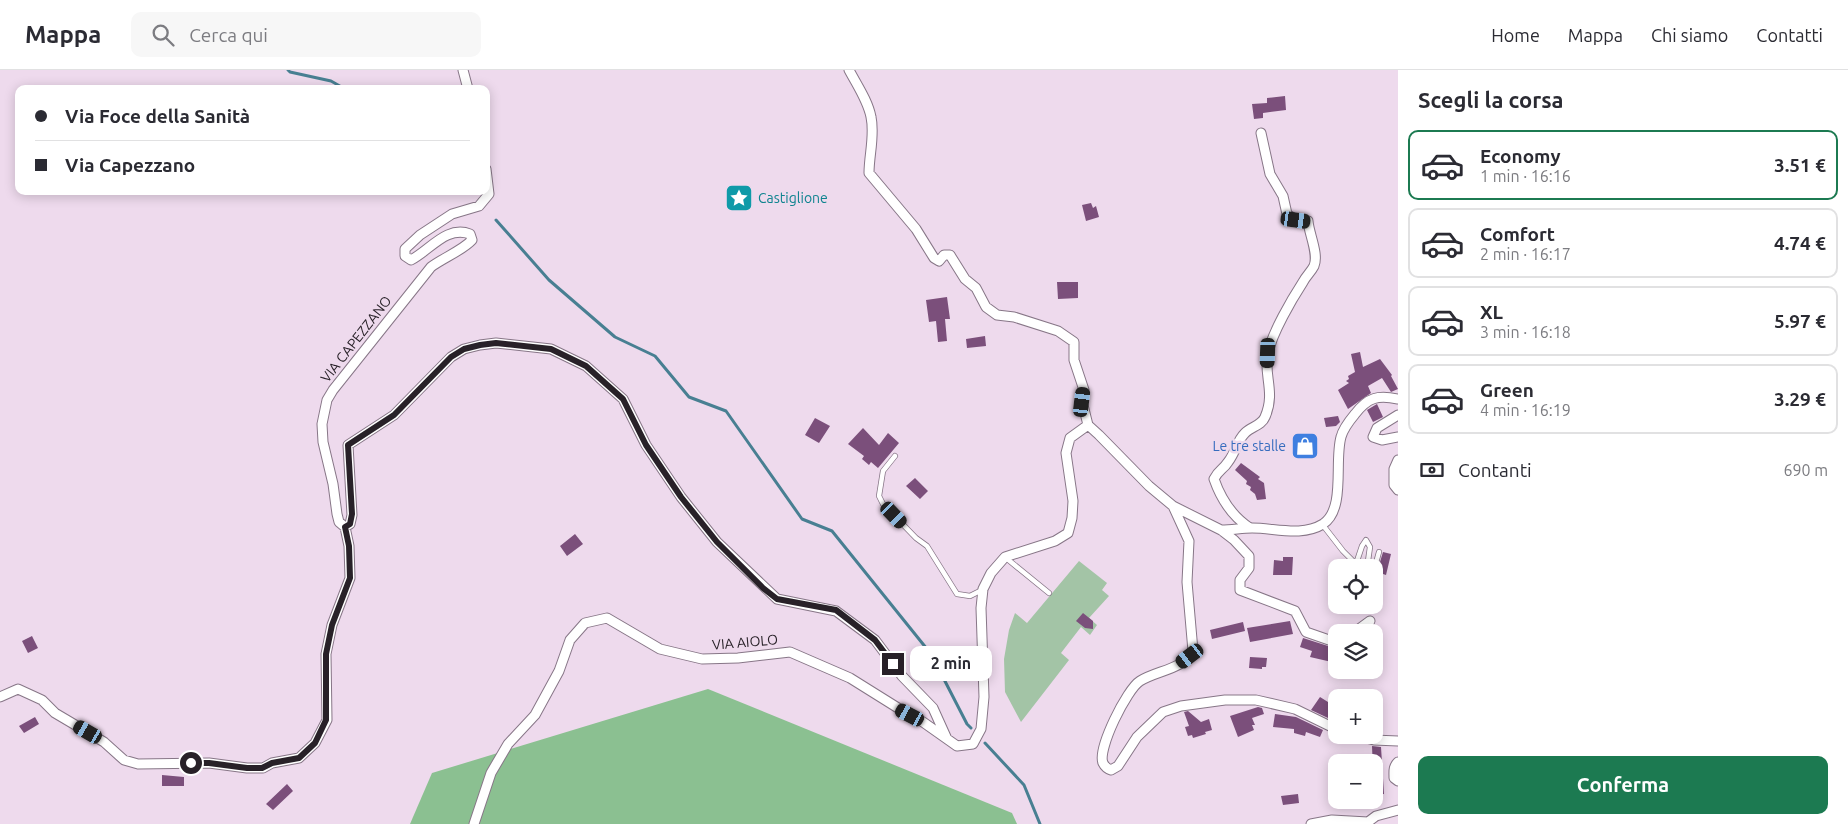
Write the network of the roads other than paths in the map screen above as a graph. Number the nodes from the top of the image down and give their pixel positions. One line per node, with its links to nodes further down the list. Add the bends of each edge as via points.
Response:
1 (463, 70): 3 (street)
2 (849, 70): 8 (street, via 872,118 869,173 916,229 934,258 939,261 944,255 950,255 965,279 976,288 986,307 997,315 1058,331 1074,342 1074,360 1084,390 1082,402)
3 (467, 85)
4 (1261, 132): 16 (street, via 1270,174 1283,196 1287,214 1296,220 1308,221 1314,265 1280,323 1268,353 1270,396 1264,420 1238,441 1227,464 1214,480 1239,521)
5 (488, 195): 15 (street, VIA CAPEZZANO, via 479,206 452,214 405,249 405,256 411,260 450,234 463,232 470,234 472,240 431,267 327,400 322,442 337,514)
6 (1398, 399): 14 (street, via 1378,396 1360,407 1351,418 1341,436 1336,502 1328,520)
7 (1398, 415): 9 (street, via 1377,428 1373,436 1382,440)
8 (1088, 426): 13 (street); 19 (street, via 1070,438 1066,453 1073,501 1068,533 1055,541)
9 (1398, 437)
10 (895, 456): 24 (lane, via 883,471 879,496 883,504 927,546 957,594 970,596)
11 (1398, 460): 12 (street, via 1394,469 1394,485)
12 (1398, 490)
13 (1173, 506): 17 (street); 30 (street, via 1189,540 1187,582 1193,651 1176,666 1140,681 1132,688 1103,750 1102,762 1106,768 1111,770 1118,766 1136,737 1163,712 1181,706 1256,700 1295,709)
14 (1322, 524): 16 (street, via 1313,529 1290,531); 20 (lane)
15 (345, 527): 29 (street, via 350,578 332,625 326,654 326,720 315,743 299,758 262,768 209,763 138,764 124,760 104,742 55,713 42,700 18,689); 31 (street, via 350,524 352,514 348,445 354,439 394,415 451,357 464,349 496,343 551,349 586,366 623,399 646,445 681,497 717,542 763,588 777,599 836,610 875,640 902,676 933,708)
16 (1250, 528): 17 (street)
17 (1221, 530): 28 (street, via 1249,556 1249,568 1240,580 1240,590 1295,611 1306,632)
18 (1379, 552): 23 (lane)
19 (1005, 557): 24 (street); 25 (lane)
20 (1351, 559)
21 (1357, 559): 22 (lane, via 1366,540 1370,547)
22 (1368, 559)
23 (1377, 559)
24 (983, 589): 31 (street, via 980,608 984,697 981,729 973,744 957,746)
25 (1049, 593)
26 (1370, 621): 27 (street)
27 (1366, 624)
28 (1328, 640)
29 (0, 697)
30 (1328, 725)
31 (947, 740): 38 (street, VIA AIOLO, via 850,678 790,652 702,659 660,648 607,618 585,623 570,640 559,671 535,716 508,744 490,773)
32 (1383, 740): 33 (street)
33 (1398, 741)
34 (1398, 762): 35 (street, via 1394,766 1394,778)
35 (1398, 781)
36 (1398, 810): 37 (street, via 1376,816)
37 (1369, 823): 39 (street, via 1332,820)
38 (474, 824)
39 (1311, 824)

